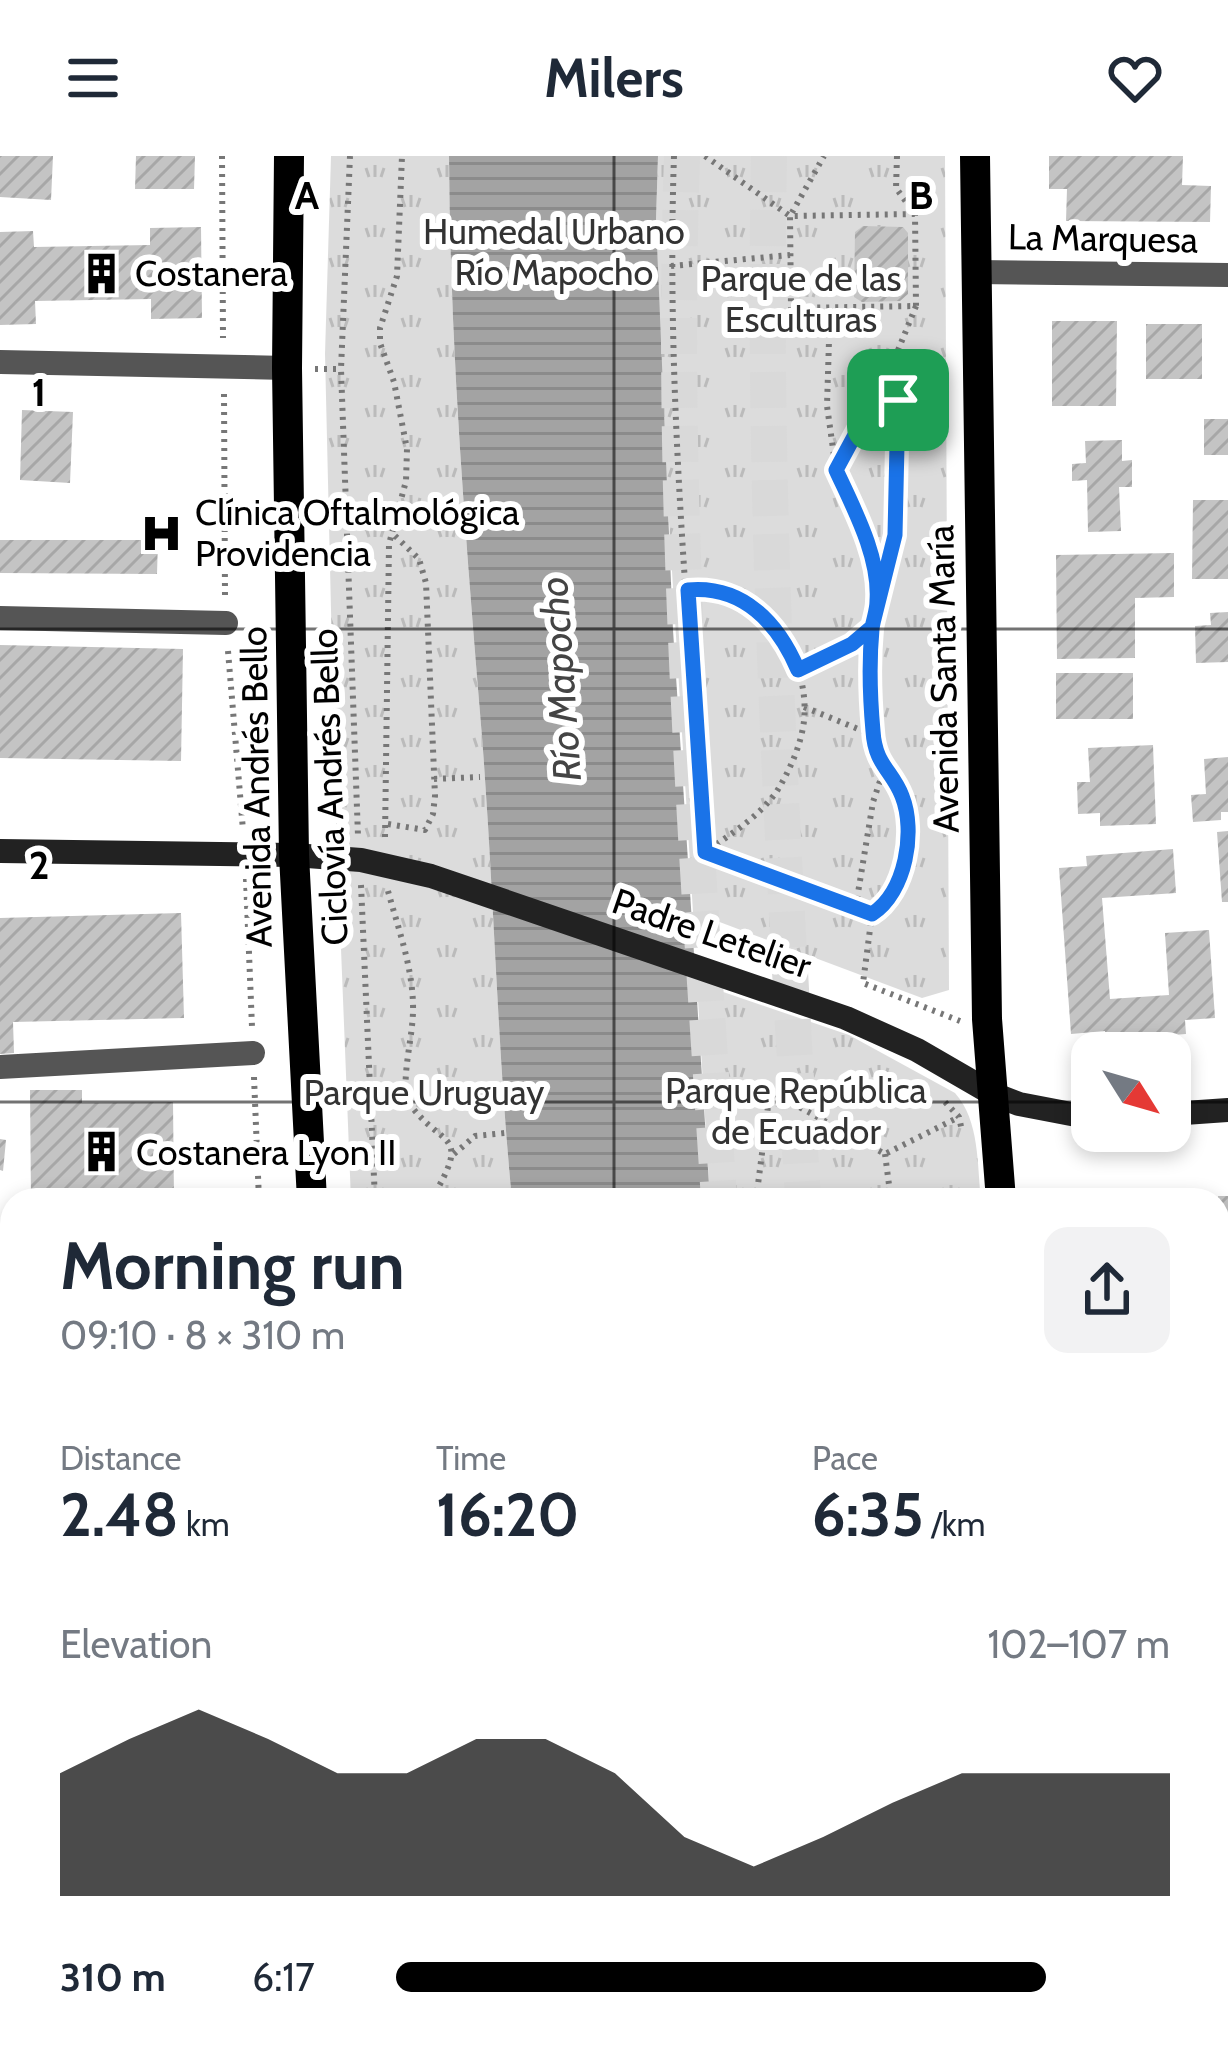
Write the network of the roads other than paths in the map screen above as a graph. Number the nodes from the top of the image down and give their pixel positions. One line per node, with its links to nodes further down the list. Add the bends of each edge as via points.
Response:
1 (289, 156): 6 (main road, Avenida Andrés Bello)
2 (975, 156): 3 (main road, Avenida Santa María)
3 (976, 272): 4 (street, La Marquesa); 13 (main road, Avenida Santa María)
4 (1228, 275)
5 (0, 362): 6 (street)
6 (287, 368): 10 (main road, Avenida Andrés Bello)
7 (0, 618): 8 (street)
8 (226, 623)
9 (0, 851): 10 (street, Padre Letelier)
10 (294, 855): 13 (street, Padre Letelier, via 371,862 482,890 888,1036); 17 (main road, Avenida Andrés Bello)
11 (253, 1053): 12 (street)
12 (0, 1067)
13 (993, 1094): 16 (street, Padre Letelier); 18 (main road, Avenida Santa María)
14 (1228, 1110): 15 (street)
15 (1191, 1113)
16 (1071, 1115)
17 (311, 1188)
18 (1000, 1188)

